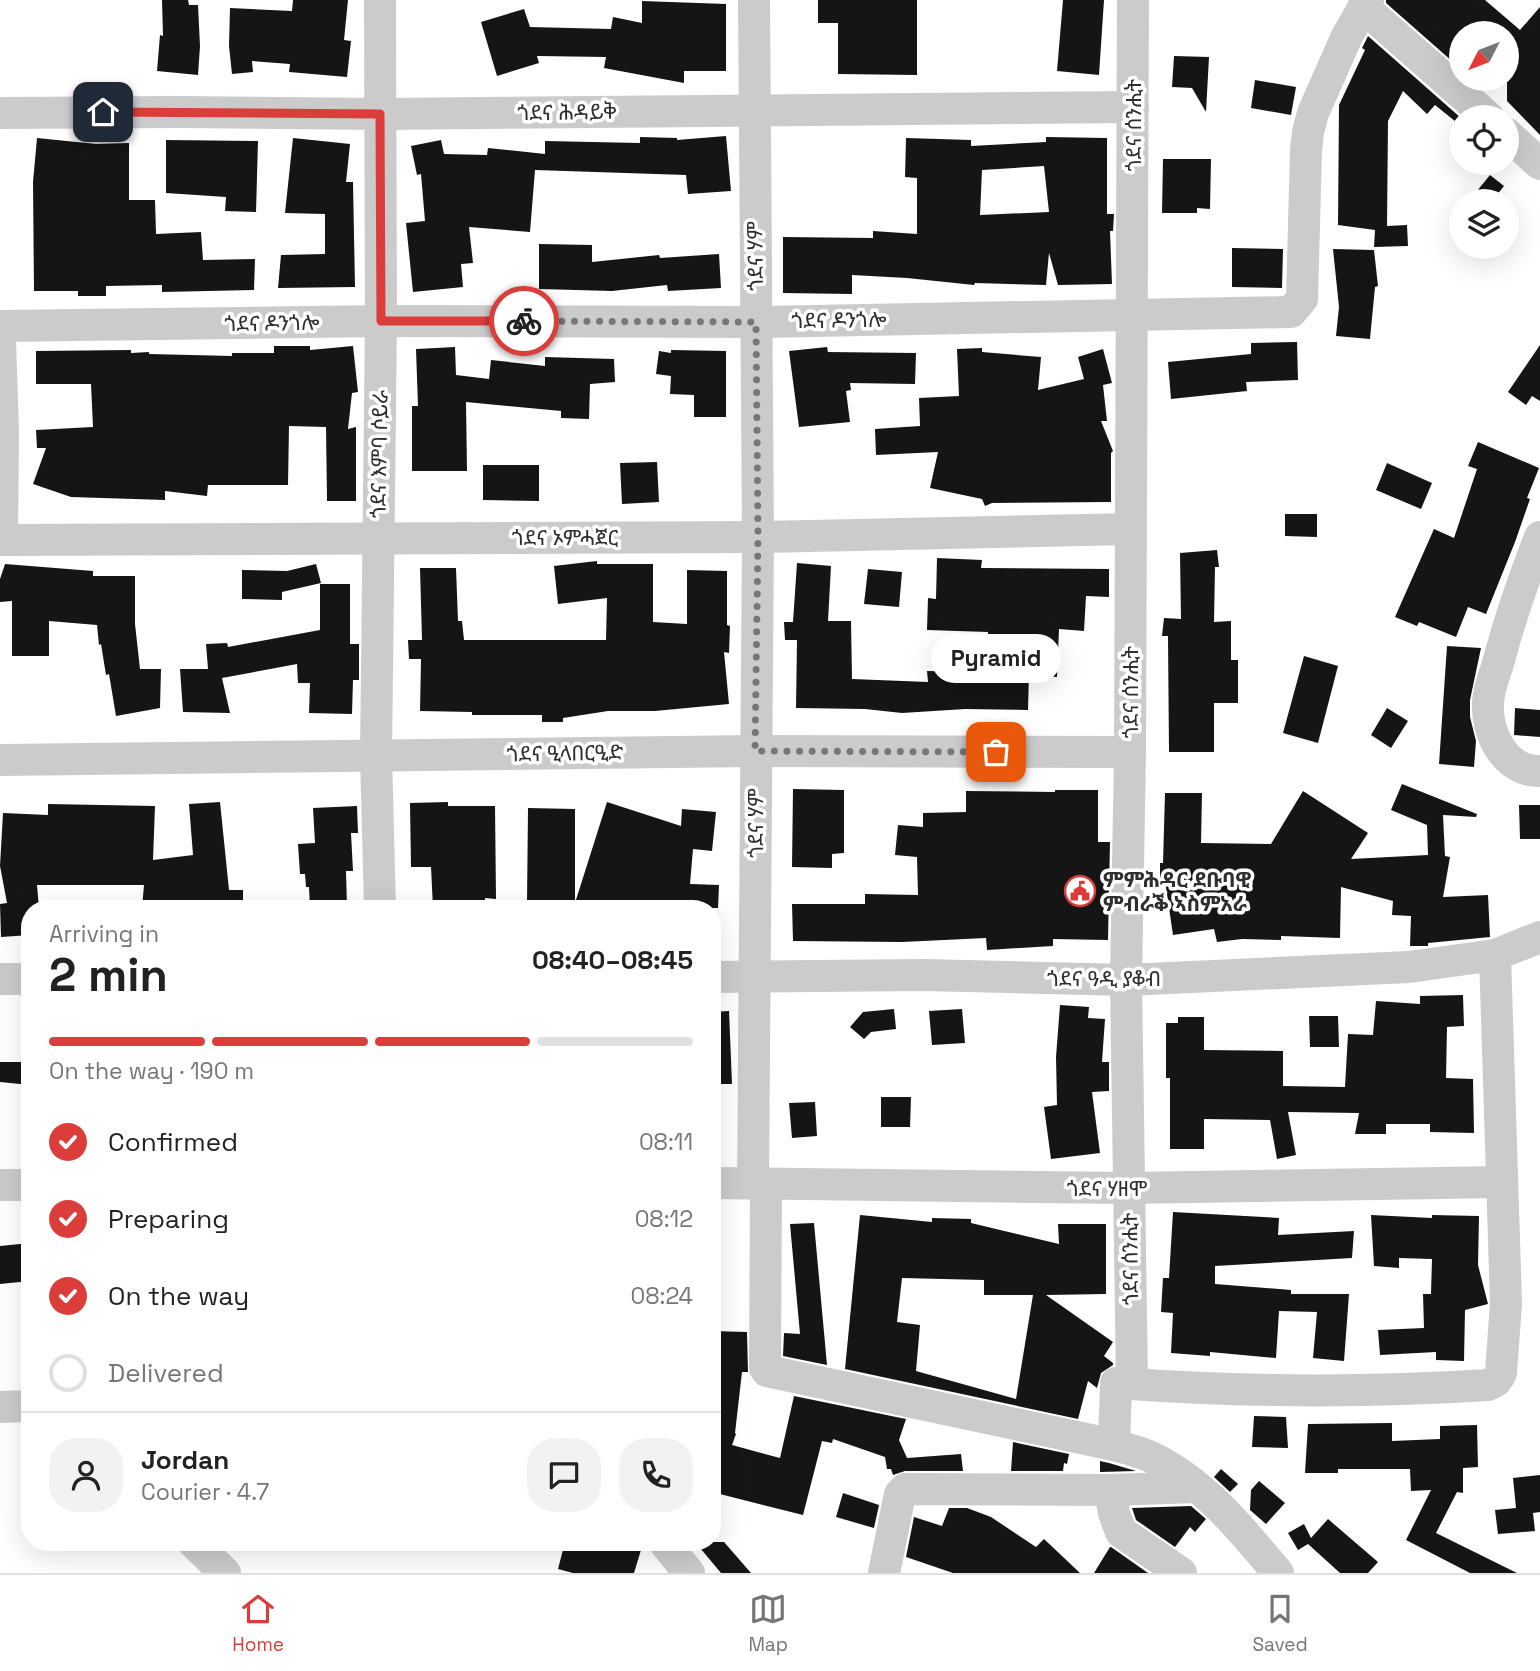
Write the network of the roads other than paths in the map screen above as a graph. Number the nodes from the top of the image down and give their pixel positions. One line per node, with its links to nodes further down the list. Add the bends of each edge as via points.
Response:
1 (380, 0): 9 (street, ጎደና እምባ ሶይራ)
2 (754, 0): 7 (street, ጎደና ሃም)
3 (1133, 0): 6 (street, ጎደና ሰንሒት)
4 (1365, 3): 5 (street); 12 (street, ጎደና ዶንጎሎ, via 1308,132 1302,299 1298,305 1291,312)
5 (1475, 105)
6 (1133, 107): 7 (street, ጎደና ሕዳይቅ); 12 (street, ጎደና ሰንሒት)
7 (753, 110): 9 (street, ጎደና ሕዳይቅ); 14 (street, ጎደና ሃም)
8 (0, 113): 9 (street, ጎደና ሕዳይቅ)
9 (380, 114): 13 (street, ጎደና እምባ ሶይራ)
10 (1519, 145): 11 (street)
11 (1540, 164)
12 (1132, 314): 14 (street, ጎደና ዶንጎሎ); 17 (street, ጎደና ሰንሒት)
13 (381, 321): 14 (street, ጎደና ዶንጎሎ); 15 (street, ጎደና ዶንጎሎ); 18 (street, ጎደና እምባ ሶይራ)
14 (756, 322): 19 (street, ጎደና ሃም)
15 (0, 326)
16 (0, 340): 21 (street, via 4,432)
17 (1130, 529): 19 (street, ጎደና ኦምሓጀር); 24 (street, ጎደና ሰንሒት)
18 (378, 537): 19 (street, ጎደና ኦምሓጀር); 21 (street, ጎደና ኦምሓጀር); 25 (street, ጎደና እምባ ሶይራ)
19 (758, 537): 23 (street, ጎደና ሃም)
20 (1540, 537): 22 (street)
21 (1, 540)
22 (1527, 602): 27 (street, via 1488,699 1488,715 1497,745 1506,757)
23 (755, 751): 24 (street, ጎደና ዒላበርዒድ); 25 (street, ጎደና ዒላበርዒድ); 31 (street, ጎደና ሃም)
24 (1130, 752): 35 (street, ጎደና ሰንሒት)
25 (376, 755): 26 (street, ጎደና ዒላበርዒድ); 28 (street, ጎደና እምባ ሶይራ)
26 (0, 760)
27 (1540, 771)
28 (380, 900)
29 (1540, 937): 30 (street, ጎደና ዓዲ ያቆብ)
30 (1495, 955): 35 (street, ጎደና ዓዲ ያቆብ, via 1409,967); 36 (street)
31 (755, 976): 32 (street, ጎደና ዓዲ ያቆብ); 35 (street, ጎደና ዓዲ ያቆብ); 38 (street, ጎደና ሃም)
32 (721, 977)
33 (0, 979): 34 (street)
34 (21, 979)
35 (1126, 980): 41 (street, ጎደና ሰንሒት)
36 (1501, 1182): 41 (street, ጎደና ሃዘሞ); 42 (street, via 1506,1303 1501,1373 1496,1381 1420,1389 1318,1391)
37 (721, 1183): 38 (street, ጎደና ሃዘሞ)
38 (759, 1184): 41 (street, ጎደና ሃዘሞ); 45 (street, ጎደና ሃም, via 767,1371)
39 (0, 1185): 40 (street)
40 (21, 1185)
41 (1128, 1188): 42 (street, ጎደና ሰንሒት)
42 (1123, 1384): 45 (street, ጎደና ሰንሒት)
43 (21, 1406): 44 (street)
44 (0, 1407)
45 (1114, 1445): 46 (street, via 1155,1459)
46 (1196, 1487): 47 (street); 54 (street)
47 (1110, 1490): 52 (street, via 905,1489 900,1494); 53 (street, via 1121,1532)
48 (202, 1551): 50 (street)
49 (671, 1551): 51 (street)
50 (225, 1573)
51 (689, 1573)
52 (884, 1573)
53 (1181, 1573)
54 (1278, 1573)

